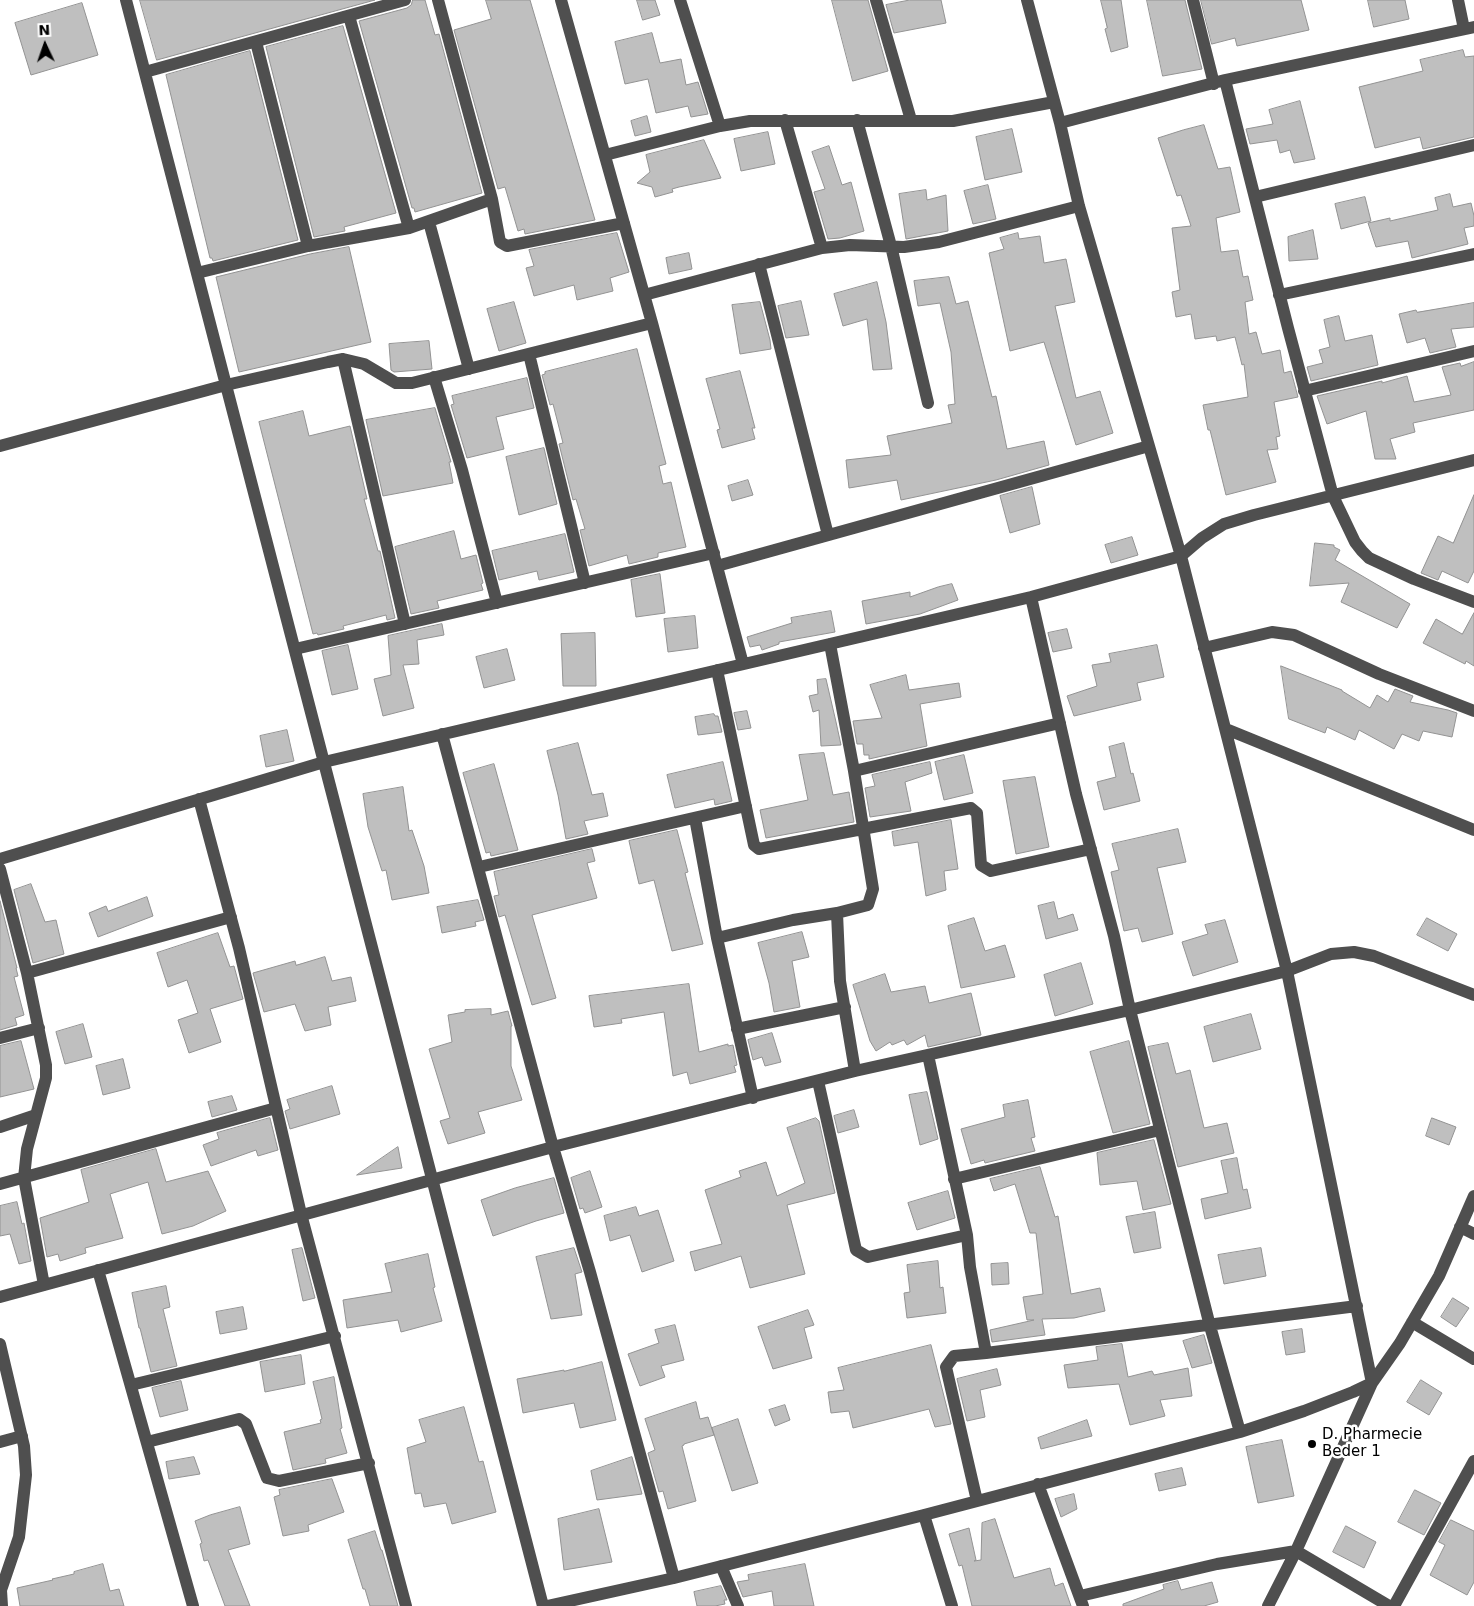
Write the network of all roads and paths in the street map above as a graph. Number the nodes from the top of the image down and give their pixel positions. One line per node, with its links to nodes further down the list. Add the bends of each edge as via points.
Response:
1 (126, 0): 13 (street)
2 (405, 0): 10 (street)
3 (438, 0): 24 (street)
4 (561, 0): 22 (street)
5 (680, 0): 20 (street)
6 (876, 0): 18 (street)
7 (1027, 0): 15 (street)
8 (1194, 0): 14 (street)
9 (1458, 0): 11 (street)
10 (349, 16): 12 (street); 28 (street)
11 (1469, 28): 14 (street)
12 (256, 42): 13 (street); 29 (street)
13 (145, 72): 34 (street)
14 (1219, 82): 19 (street); 23 (street)
15 (1054, 102): 18 (street, via 966,119); 19 (street)
16 (785, 120): 17 (street); 20 (street); 31 (street)
17 (858, 120): 18 (street); 30 (street)
18 (912, 120)
19 (1060, 123): 25 (street)
20 (720, 126): 22 (street)
21 (1474, 146): 23 (street)
22 (605, 155): 27 (street)
23 (1255, 197): 36 (street)
24 (492, 199): 26 (street); 27 (street, via 500,242 507,246)
25 (1079, 206): 30 (street, via 939,242); 47 (street)
26 (429, 222): 28 (street); 41 (street)
27 (624, 223): 35 (street)
28 (409, 228): 29 (street)
29 (308, 246): 34 (street)
30 (891, 246): 31 (street); 45 (street)
31 (822, 248): 33 (street)
32 (1474, 254): 36 (street)
33 (759, 264): 35 (street); 50 (street)
34 (197, 273): 43 (street)
35 (644, 295): 37 (street)
36 (1279, 295): 44 (street)
37 (652, 323): 39 (street); 51 (street)
38 (1474, 351): 44 (street)
39 (529, 354): 41 (street); 54 (street)
40 (343, 360): 42 (street, via 364,364 396,383); 43 (street); 58 (street)
41 (468, 369): 42 (street)
42 (434, 377): 57 (street)
43 (226, 385): 46 (street); 61 (street)
44 (1304, 390): 49 (street)
45 (928, 403)
46 (0, 446)
47 (1149, 446): 50 (street); 52 (street)
48 (1474, 460): 49 (street)
49 (1333, 496): 52 (street, via 1224,524); 56 (street, via 1356,542 1369,558)
50 (828, 535): 53 (street)
51 (714, 553): 53 (street); 54 (street)
52 (1181, 556): 55 (street); 60 (street)
53 (717, 566): 62 (street)
54 (585, 582): 57 (street)
55 (1031, 597): 59 (street); 65 (street)
56 (1474, 602)
57 (498, 603): 58 (street)
58 (405, 624): 61 (street)
59 (830, 644): 62 (street); 69 (street)
60 (1204, 648): 64 (street, via 1272,632 1294,635 1379,674); 66 (street)
61 (295, 649): 68 (street)
62 (743, 664): 63 (street)
63 (717, 670): 67 (street); 71 (street)
64 (1474, 711)
65 (1060, 723): 69 (street); 75 (street)
66 (1226, 729): 74 (street); 82 (street)
67 (442, 734): 68 (street); 77 (street)
68 (324, 762): 70 (street); 100 (street)
69 (854, 771): 73 (street)
70 (199, 799): 76 (street); 80 (street)
71 (746, 806): 72 (street); 73 (street, via 754,845 759,849)
72 (695, 818): 77 (street); 81 (street)
73 (863, 830): 75 (street, via 971,808 977,814 981,865 991,871); 79 (street, via 873,889 868,905)
74 (1474, 830)
75 (1091, 849): 86 (street)
76 (0, 859)
77 (479, 867): 98 (street)
78 (0, 869): 83 (street)
79 (837, 913): 81 (street); 85 (street, via 840,981)
80 (231, 917): 83 (street); 94 (street)
81 (717, 938): 88 (street)
82 (1287, 971): 84 (street, via 1331,954 1354,952 1374,956); 86 (street); 111 (street)
83 (27, 973): 87 (street)
84 (1474, 995)
85 (845, 1007): 88 (street); 91 (street)
86 (1130, 1010): 90 (street); 97 (street)
87 (39, 1028): 89 (street); 95 (street, via 46,1078)
88 (736, 1029): 93 (street)
89 (0, 1038)
90 (928, 1055): 91 (street); 101 (street)
91 (855, 1071): 92 (street)
92 (818, 1081): 93 (street); 106 (street, via 856,1250 868,1257)
93 (753, 1098): 98 (street)
94 (276, 1108): 99 (street); 104 (street)
95 (36, 1115): 96 (street); 99 (street)
96 (0, 1127)
97 (1160, 1130): 101 (street); 113 (street)
98 (553, 1147): 100 (street); 131 (street)
99 (24, 1178): 102 (street); 109 (street)
100 (432, 1179): 104 (street); 137 (street)
101 (954, 1179): 106 (street)
102 (0, 1184)
103 (1474, 1196): 105 (street)
104 (301, 1214): 108 (street); 114 (street)
105 (1460, 1228): 107 (street); 112 (street, via 1439,1276)
106 (967, 1234): 116 (street)
107 (1474, 1234)
108 (98, 1270): 109 (street); 119 (street)
109 (44, 1285): 110 (street)
110 (0, 1297)
111 (1357, 1306): 113 (street); 118 (street)
112 (1412, 1322): 117 (street); 118 (street)
113 (1210, 1326): 116 (street); 120 (street)
114 (335, 1336): 119 (street); 125 (street)
115 (0, 1344): 121 (street)
116 (986, 1353): 127 (street, via 954,1356 946,1367)
117 (1474, 1360)
118 (1372, 1383): 120 (street, via 1304,1411); 129 (street)
119 (131, 1385): 123 (street)
120 (1240, 1432): 126 (street)
121 (22, 1436): 122 (street); 132 (street, via 26,1475 19,1537)
122 (0, 1442)
123 (147, 1442): 125 (street, via 239,1419 246,1424 267,1478 279,1481); 135 (street)
124 (1474, 1461): 142 (street)
125 (369, 1463): 136 (street)
126 (1038, 1484): 127 (street); 133 (street)
127 (977, 1501): 128 (street)
128 (924, 1515): 130 (street); 139 (street)
129 (1296, 1551): 133 (street, via 1217,1564); 140 (street); 141 (street)
130 (721, 1566): 131 (street); 138 (street)
131 (674, 1578): 137 (street)
132 (1, 1590): 134 (street)
133 (1081, 1601)
134 (2, 1606)
135 (193, 1606)
136 (406, 1606)
137 (545, 1606)
138 (738, 1606)
139 (952, 1606)
140 (1268, 1606)
141 (1389, 1606)
142 (1394, 1606)

